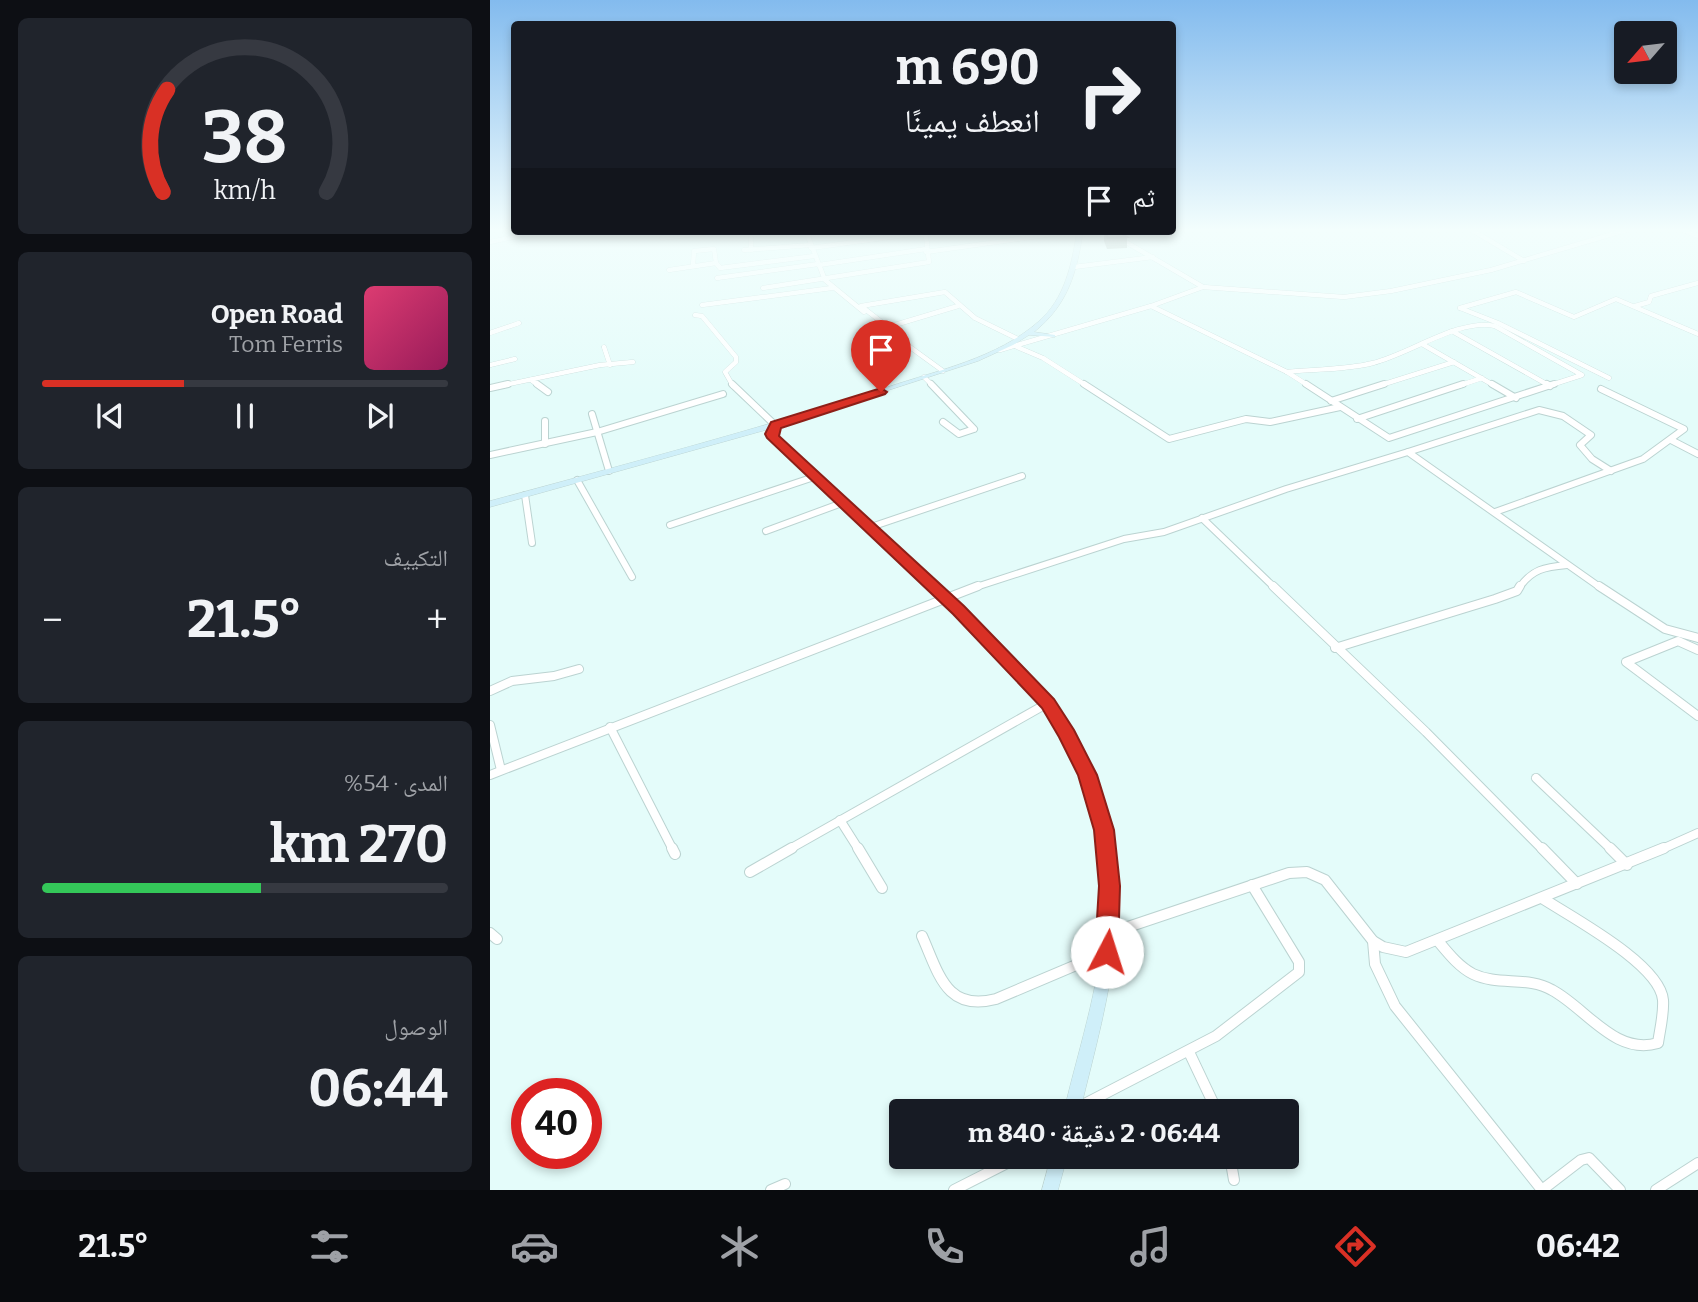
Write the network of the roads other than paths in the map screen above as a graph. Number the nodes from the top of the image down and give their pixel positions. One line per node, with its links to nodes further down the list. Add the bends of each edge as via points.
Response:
1 (781, 286): 7 (street)
2 (830, 286): 8 (street)
3 (1063, 286): 13 (street)
4 (1417, 286): 6 (street, via 1354,296)
5 (1689, 286): 12 (street)
6 (1203, 287): 11 (street)
7 (762, 288)
8 (832, 288): 9 (street); 31 (street)
9 (702, 305)
10 (958, 306): 16 (street); 16 (street, via 943,292 862,306); 23 (street)
11 (1151, 306): 21 (street); 32 (street)
12 (1634, 306): 20 (street); 34 (street, via 1612,300 1572,317 1514,292 1460,308)
13 (1050, 308): 19 (street); 23 (street)
14 (695, 315): 49 (street, via 702,316 736,357 725,372 733,386)
15 (519, 323): 18 (street)
16 (888, 327): 22 (street)
17 (1452, 331): 24 (street); 37 (street); 37 (street, via 1478,323 1492,325 1582,375)
18 (490, 332)
19 (1028, 333): 21 (street); 23 (street)
20 (1698, 334)
21 (1053, 336): 23 (street)
22 (904, 338)
23 (1015, 341): 31 (street); 31 (street); 44 (street, via 1169,439 1246,419 1270,422)
24 (1422, 344): 28 (street); 32 (street, via 1369,363)
25 (604, 347): 30 (street)
26 (515, 359): 29 (street)
27 (633, 362): 30 (street)
28 (1454, 362): 35 (street); 43 (street)
29 (490, 365)
30 (610, 365): 36 (street)
31 (942, 370): 33 (street)
32 (1287, 372): 43 (street)
33 (928, 375): 48 (street, via 974,429 959,434); 49 (street)
34 (1609, 378)
35 (1482, 379): 42 (street); 46 (street)
36 (531, 380): 38 (street); 40 (street)
37 (1550, 386): 42 (street)
38 (490, 388)
39 (1601, 389): 52 (street, via 1684,429)
40 (548, 392)
41 (723, 394): 50 (street)
42 (1516, 398): 46 (street, via 1392,439)
43 (1331, 401): 44 (street)
44 (1340, 407): 46 (street)
45 (592, 414): 50 (street)
46 (1357, 418)
47 (545, 421): 54 (street)
48 (943, 422)
49 (775, 425): 51 (street); 53 (street, via 772,434)
50 (597, 432): 54 (street); 58 (street)
51 (736, 436): 53 (street); 58 (street)
52 (1671, 440): 56 (street); 59 (street)
53 (777, 441): 61 (street)
54 (545, 444): 57 (street)
55 (1408, 452): 59 (street, via 1539,410 1563,416 1588,430 1591,435 1580,445); 66 (street); 67 (street)
56 (1698, 454)
57 (490, 456)
58 (609, 471): 62 (street)
59 (1611, 471): 66 (street)
60 (1022, 476): 69 (street)
61 (817, 477): 64 (street); 68 (street)
62 (577, 480): 63 (street); 73 (street)
63 (525, 495): 65 (street); 71 (street)
64 (842, 503): 69 (street); 70 (street)
65 (490, 504)
66 (1495, 512): 72 (street)
67 (1202, 518): 74 (street); 76 (street)
68 (670, 525)
69 (868, 527): 74 (street)
70 (766, 531)
71 (532, 543)
72 (1568, 565): 75 (street, via 1665,629); 76 (street, via 1540,568 1517,591 1495,599)
73 (632, 577)
74 (945, 598): 80 (street); 83 (street)
75 (1698, 638)
76 (1335, 648): 92 (street)
77 (1698, 650): 81 (street, via 1678,641 1626,662)
78 (579, 669): 79 (street, via 505,683)
79 (490, 691)
80 (1048, 703): 87 (street); 96 (street, via 1068,734 1101,817)
81 (1698, 716)
82 (490, 725): 84 (street)
83 (610, 727): 84 (street); 89 (street)
84 (501, 770): 85 (street)
85 (490, 775)
86 (1536, 778): 90 (street)
87 (840, 820): 91 (street); 94 (street)
88 (1698, 833): 90 (street)
89 (675, 854)
90 (1626, 865): 92 (street)
91 (750, 872)
92 (1577, 884): 95 (street)
93 (1252, 885): 96 (street); 98 (street, via 1289,873 1318,874); 101 (street, via 1299,962 1299,972)
94 (882, 888)
95 (1542, 898): 99 (street); 99 (street, via 1650,973 1663,998 1658,1043 1646,1047 1614,1036 1546,986 1471,973)
96 (1109, 933): 100 (street)
97 (922, 936): 100 (street, via 951,995 971,1005 981,1005)
98 (1373, 941): 99 (street, via 1405,953); 114 (street, via 1375,964 1395,1006)
99 (1438, 941)
100 (1107, 952): 102 (street)
101 (1189, 1052): 103 (street); 104 (street)
102 (1076, 1099)
103 (1097, 1099)
104 (1211, 1099)
105 (1698, 1163): 116 (street)
106 (995, 1169): 112 (street)
107 (1056, 1169): 113 (street)
108 (1232, 1169): 109 (street)
109 (1234, 1180)
110 (785, 1184): 111 (street)
111 (771, 1190)
112 (954, 1190)
113 (1050, 1190)
114 (1542, 1190): 115 (street, via 1584,1158 1593,1160)
115 (1620, 1190)
116 (1656, 1190)

